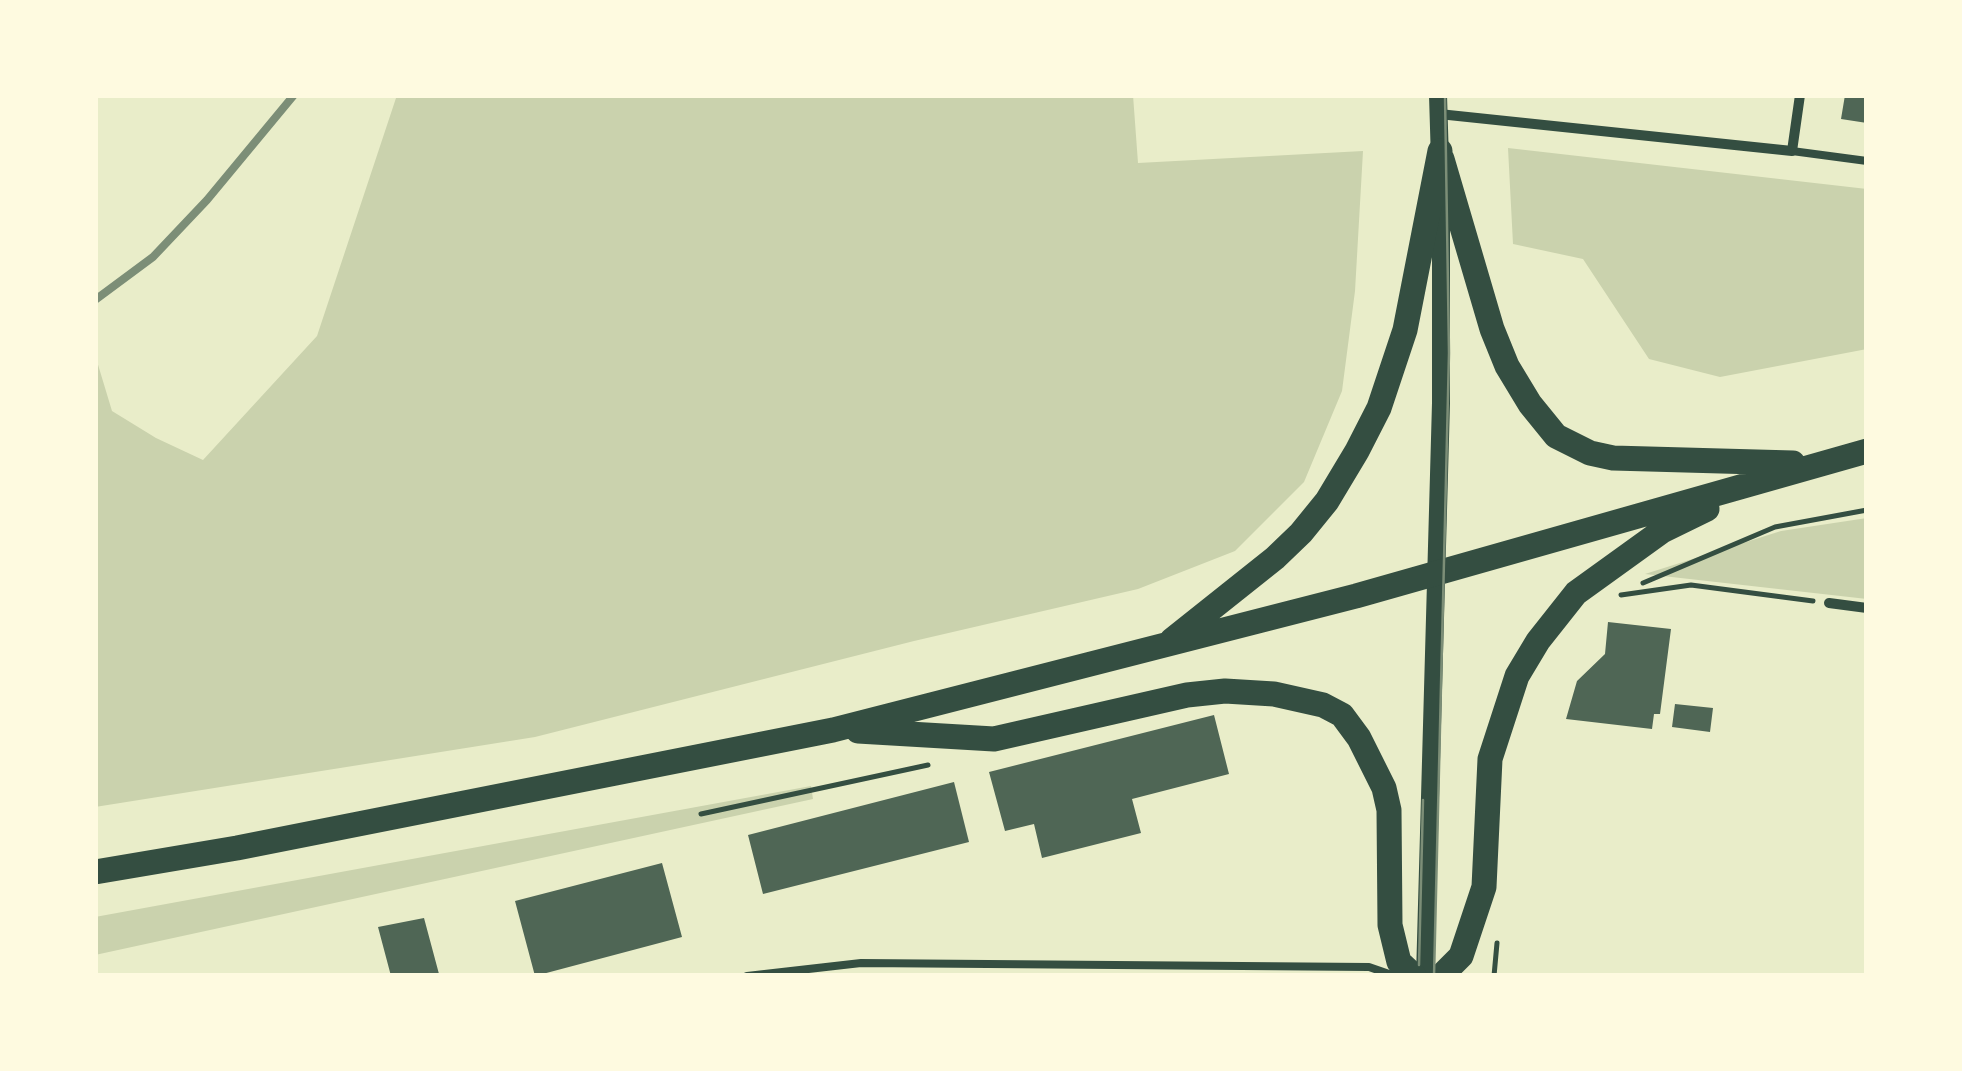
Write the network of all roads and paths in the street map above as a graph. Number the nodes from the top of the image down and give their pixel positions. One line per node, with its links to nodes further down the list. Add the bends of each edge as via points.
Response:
1 (1800, 95): 4 (street)
2 (1438, 105): 3 (street); 4 (street)
3 (1440, 151): 7 (main road, via 1492,330 1522,391 1556,436 1613,458); 9 (street); 12 (main road, via 1405,330 1350,465 1275,558)
4 (1792, 151): 5 (lane)
5 (1867, 161)
6 (1867, 451): 7 (main road)
7 (1818, 464): 9 (main road); 20 (main road, via 1662,531 1560,610 1509,696 1490,758 1484,887 1461,956)
8 (1867, 510): 10 (path, via 1774,527 1608,597 1691,585)
9 (1436, 574): 12 (main road); 19 (street)
10 (1829, 603): 11 (street)
11 (1867, 608)
12 (1164, 646): 13 (main road)
13 (834, 730): 14 (main road); 18 (main road, via 994,739 1226,692 1323,705 1342,716 1384,788 1390,925 1399,962)
14 (95, 872)
15 (779, 974): 16 (lane); 17 (lane, via 862,963 1369,967)
16 (747, 976)
17 (1396, 976)
18 (1414, 976)
19 (1425, 976)
20 (1441, 976)

